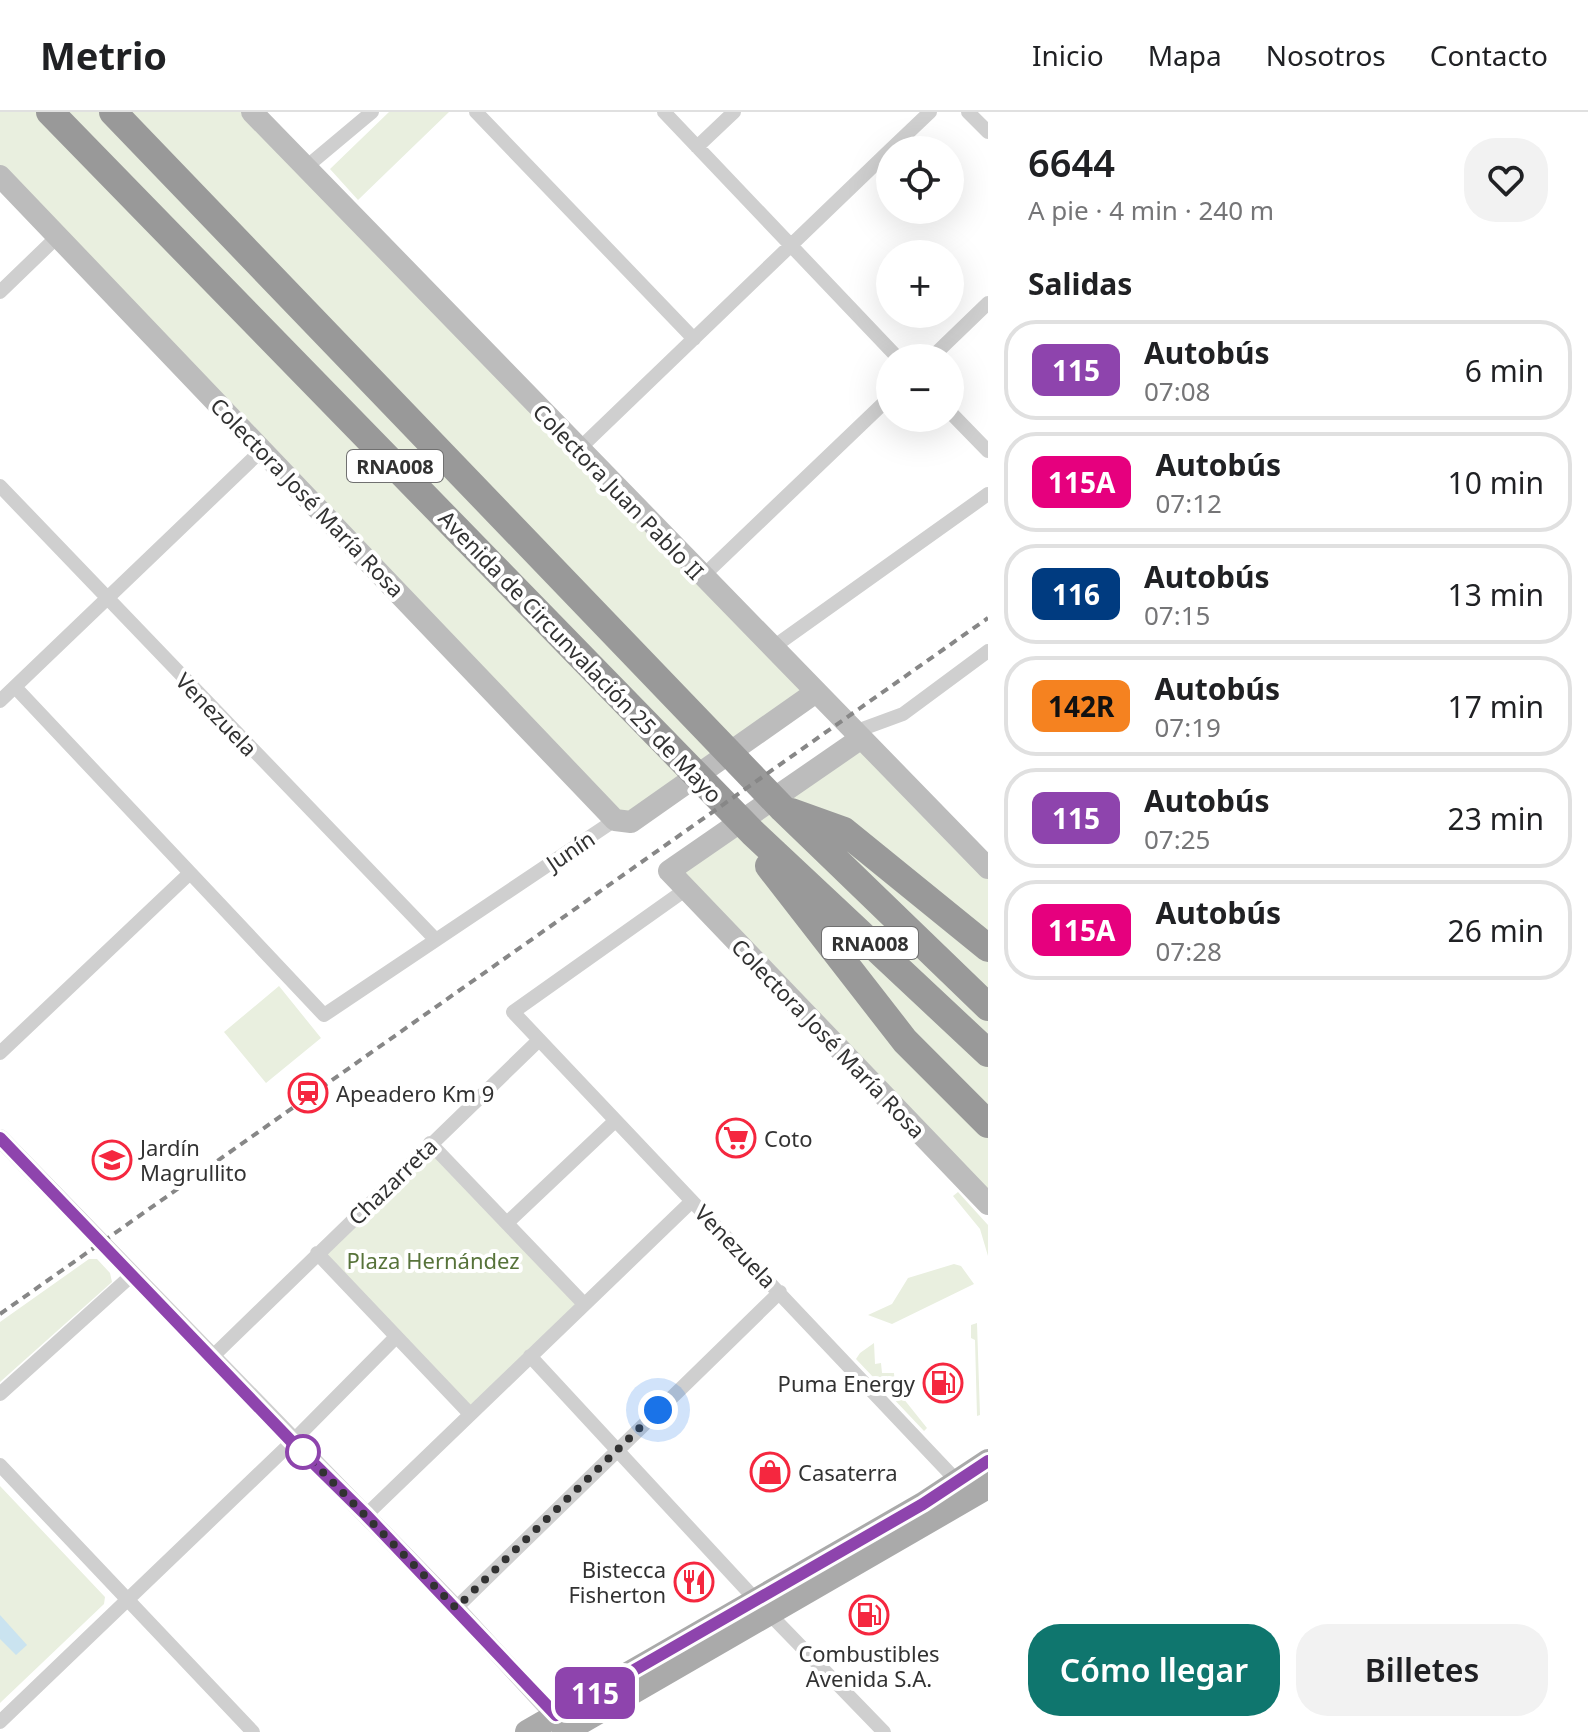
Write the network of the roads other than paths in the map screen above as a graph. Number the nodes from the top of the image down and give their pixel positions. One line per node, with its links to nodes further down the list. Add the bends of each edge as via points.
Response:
1 (50, 112): 40 (highway, Avenida de Circunvalación 25 de Mayo / RNA008)
2 (113, 112): 38 (highway, Avenida de Circunvalación 25 de Mayo / RNA008)
3 (252, 112): 14 (main road, Colectora Juan Pablo II)
4 (372, 112): 14 (street)
5 (476, 112): 20 (street)
6 (664, 112): 12 (street)
7 (734, 112): 12 (street)
8 (930, 112): 11 (street)
9 (968, 112): 10 (street)
10 (988, 132)
11 (905, 136)
12 (697, 147): 17 (street)
13 (876, 164): 17 (street)
14 (305, 168): 25 (main road, Colectora Juan Pablo II)
15 (0, 176): 16 (main road, Colectora José María Rosa)
16 (58, 236): 18 (street); 26 (main road, Colectora José María Rosa)
17 (791, 246): 20 (street); 21 (street)
18 (0, 292)
19 (988, 303): 22 (street)
20 (694, 339): 25 (street)
21 (885, 344)
22 (946, 344)
23 (876, 410): 30 (street)
24 (964, 426): 27 (street)
25 (579, 449): 30 (main road, Colectora Juan Pablo II)
26 (262, 450): 31 (street); 39 (main road, Colectora José María Rosa)
27 (988, 451)
28 (0, 486): 31 (street, Venezuela)
29 (988, 494): 32 (street)
30 (702, 577): 32 (main road, Colectora Juan Pablo II)
31 (107, 599): 34 (street); 44 (street, Venezuela)
32 (772, 648): 35 (main road, Colectora Juan Pablo II)
33 (988, 651): 37 (street, via 903,714)
34 (15, 687): 36 (street); 42 (street)
35 (816, 692): 37 (main road, Colectora Juan Pablo II); 39 (main road, Junín, via 631,822)
36 (0, 701)
37 (857, 735): 41 (main road, Colectora Juan Pablo II); 43 (main road, Colectora José María Rosa, via 669,871)
38 (783, 809): 45 (highway, via 844,831); 46 (highway, Avenida de Circunvalación 25 de Mayo / RNA008)
39 (615, 820): 44 (street, Junín)
40 (753, 833): 49 (highway, Avenida de Circunvalación 25 de Mayo / RNA008); 51 (highway, via 770,870 905,1041)
41 (988, 868)
42 (190, 873): 44 (street, Junín, via 324,1015); 48 (street)
43 (685, 890): 47 (street, Venezuela, via 513,1012); 55 (main road, Colectora José María Rosa)
44 (436, 940)
45 (988, 948)
46 (988, 1007)
47 (538, 1041): 50 (street, Venezuela); 53 (street, Chazarreta)
48 (0, 1053)
49 (988, 1053)
50 (615, 1121): 54 (street, Venezuela); 56 (street)
51 (988, 1124)
52 (1, 1142): 58 (street)
53 (430, 1143): 56 (street); 57 (street, Chazarreta)
54 (692, 1201): 59 (street, Venezuela); 60 (street)
55 (988, 1204)
56 (507, 1223): 60 (street)
57 (317, 1253): 61 (street); 63 (street, Chazarreta)
58 (132, 1275): 63 (street); 64 (street)
59 (780, 1292): 67 (street); 70 (street, Venezuela)
60 (584, 1304): 62 (street)
61 (396, 1337): 65 (street); 66 (street)
62 (530, 1356): 65 (street); 67 (street)
63 (212, 1357): 66 (street)
64 (0, 1394)
65 (470, 1414): 72 (street)
66 (292, 1442): 72 (street); 73 (street)
67 (618, 1450): 74 (street); 75 (street)
68 (988, 1461): 70 (main road)
69 (0, 1465): 73 (street)
70 (957, 1481): 74 (main road)
71 (988, 1487): 74 (main road)
72 (366, 1515): 75 (street)
73 (128, 1599): 76 (street); 78 (street)
74 (763, 1607): 77 (main road); 80 (street)
75 (456, 1608): 77 (street)
76 (0, 1722)
77 (564, 1727): 79 (main road)
78 (253, 1732)
79 (527, 1732)
80 (884, 1732)

